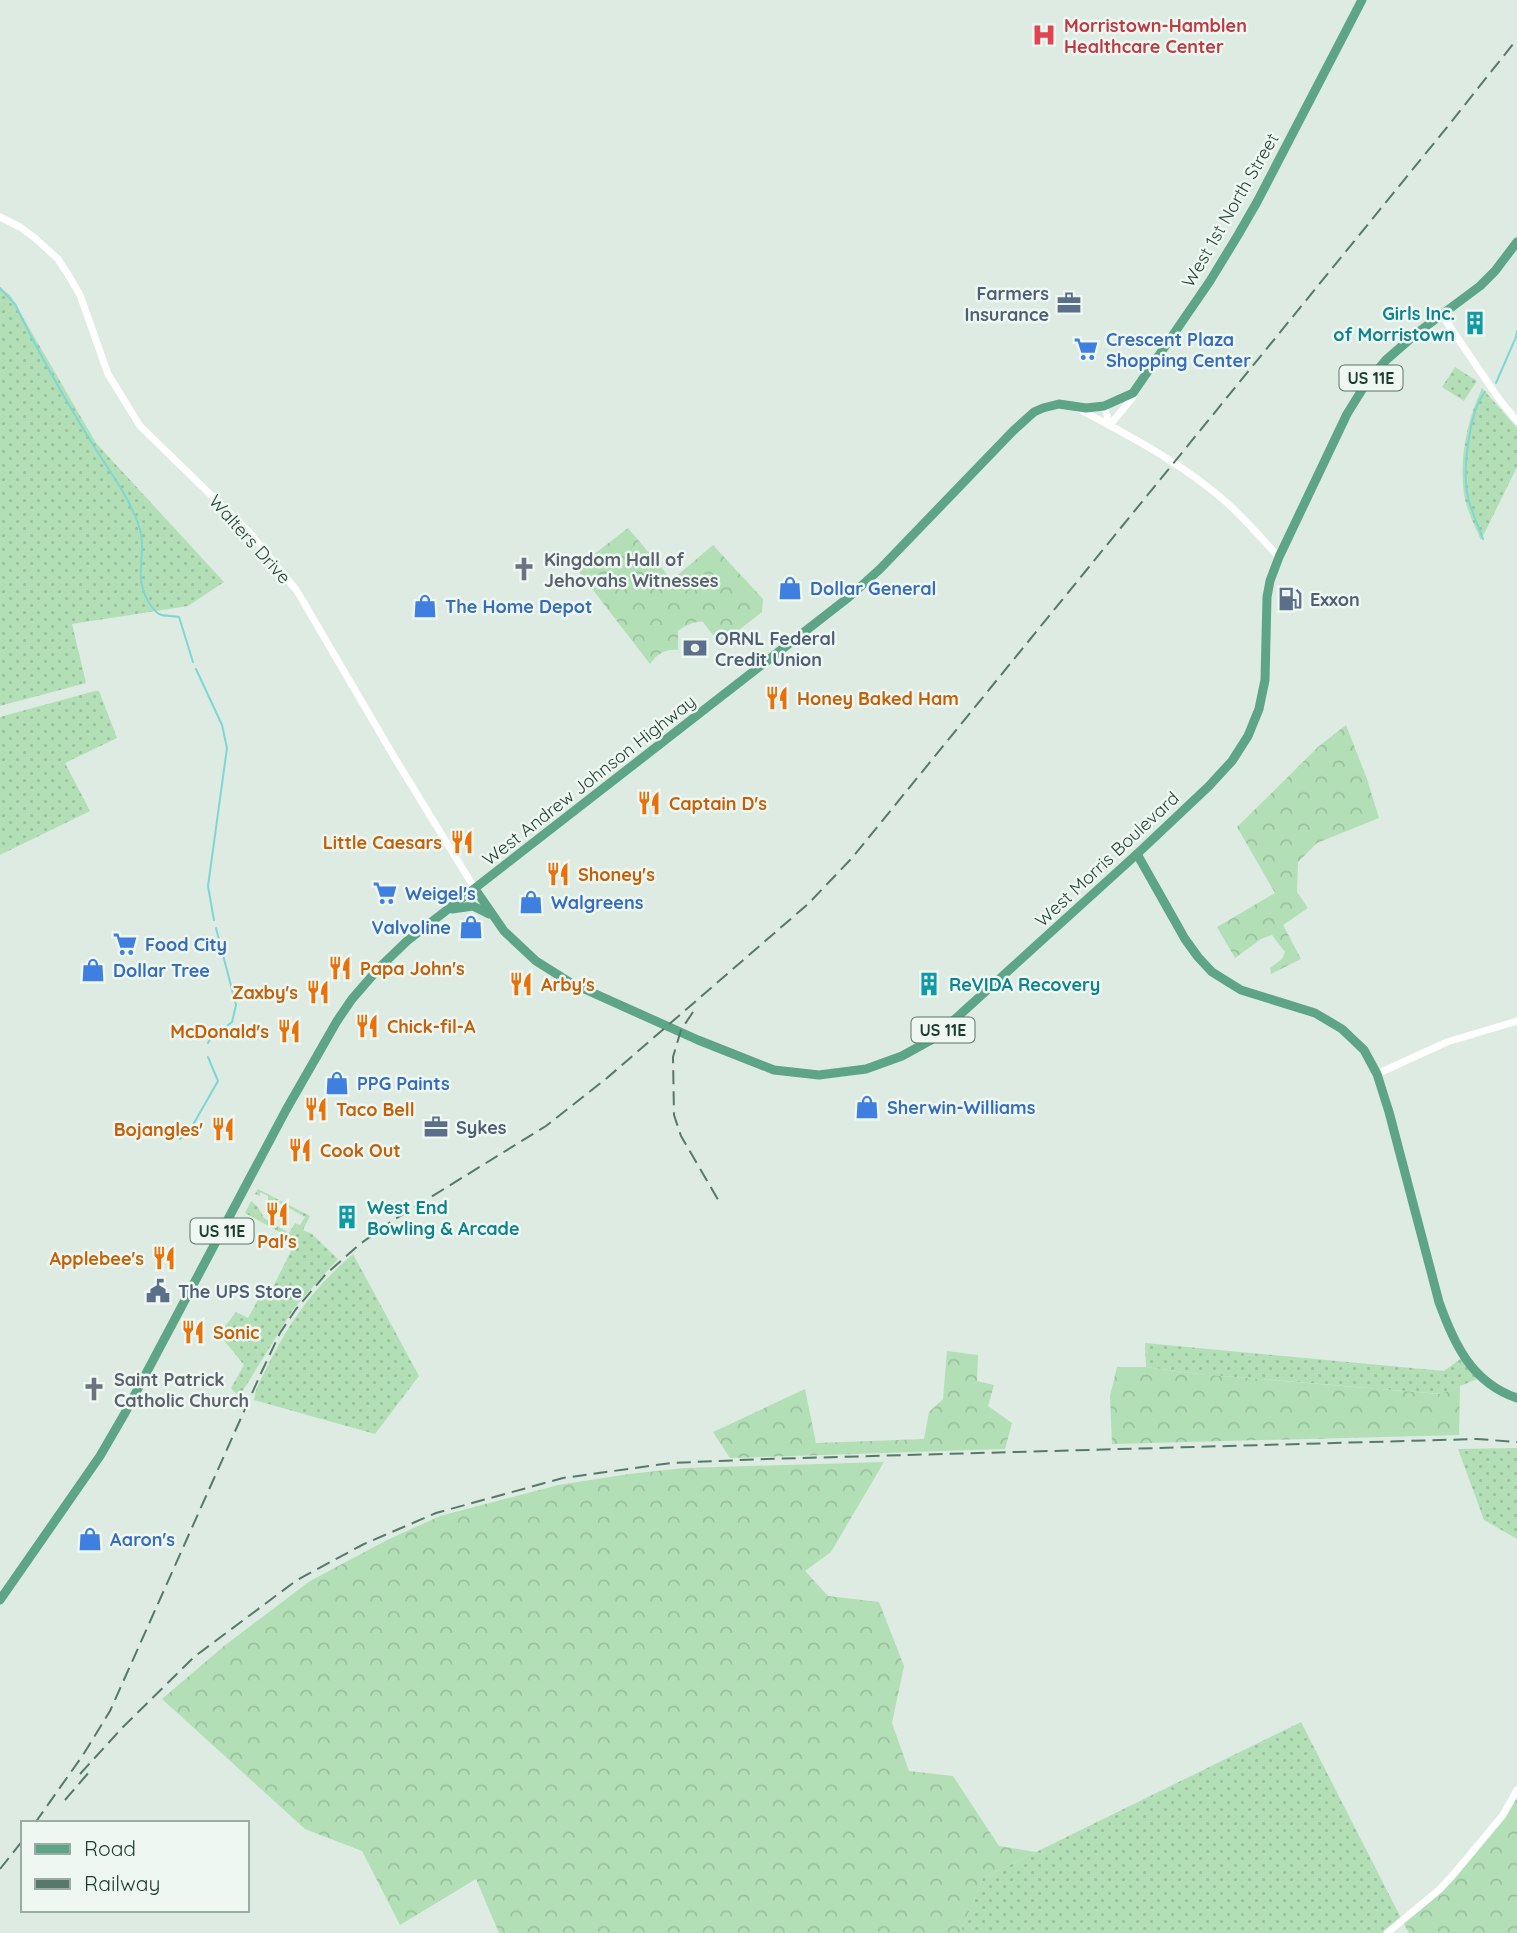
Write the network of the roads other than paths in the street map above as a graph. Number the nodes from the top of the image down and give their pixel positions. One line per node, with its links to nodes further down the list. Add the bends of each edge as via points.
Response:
1 (1362, 0): 5 (main road, West 1st North Street, via 1238,236)
2 (0, 218): 12 (street, Walters Drive, via 20,227 58,259 87,311 108,374 140,426 250,533 297,591)
3 (1517, 242): 4 (main road, West Morris Boulevard / US 11E, via 1489,277)
4 (1442, 315): 8 (street); 10 (main road, West Morris Boulevard / US 11E, via 1386,360 1365,385)
5 (1133, 393): 7 (main road, West Andrew Johnson Highway); 9 (street, West 1st North Street)
6 (1073, 405): 7 (main road, West Andrew Johnson Highway); 9 (street); 12 (main road, West Andrew Johnson Highway, via 1043,408 1023,422 849,597)
7 (1104, 406): 9 (street)
8 (1517, 421)
9 (1110, 425): 10 (street, via 1200,481)
10 (1279, 557): 11 (main road, West Morris Boulevard / US 11E, via 1267,597 1265,680 1248,736 1209,786)
11 (1137, 855): 14 (main road, West Morris Boulevard / US 11E, via 943,1030 891,1061 827,1075 774,1070 571,984 536,961); 16 (main road, via 1185,939 1212,972 1241,990 1328,1020 1364,1050)
12 (475, 889): 13 (main road, West Andrew Johnson Highway / US 11E); 14 (main road, West Morris Boulevard / US 11E)
13 (447, 910): 14 (main road, via 472,906); 18 (main road, West Andrew Johnson Highway / US 11E, via 379,968 337,1021 125,1413)
14 (493, 916)
15 (1517, 1021): 16 (street, via 1447,1042)
16 (1377, 1074): 17 (main road, via 1449,1330 1463,1357 1482,1377)
17 (1517, 1398)
18 (0, 1600)
19 (1517, 1790): 20 (street, via 1503,1815 1453,1875)
20 (1387, 1933)

